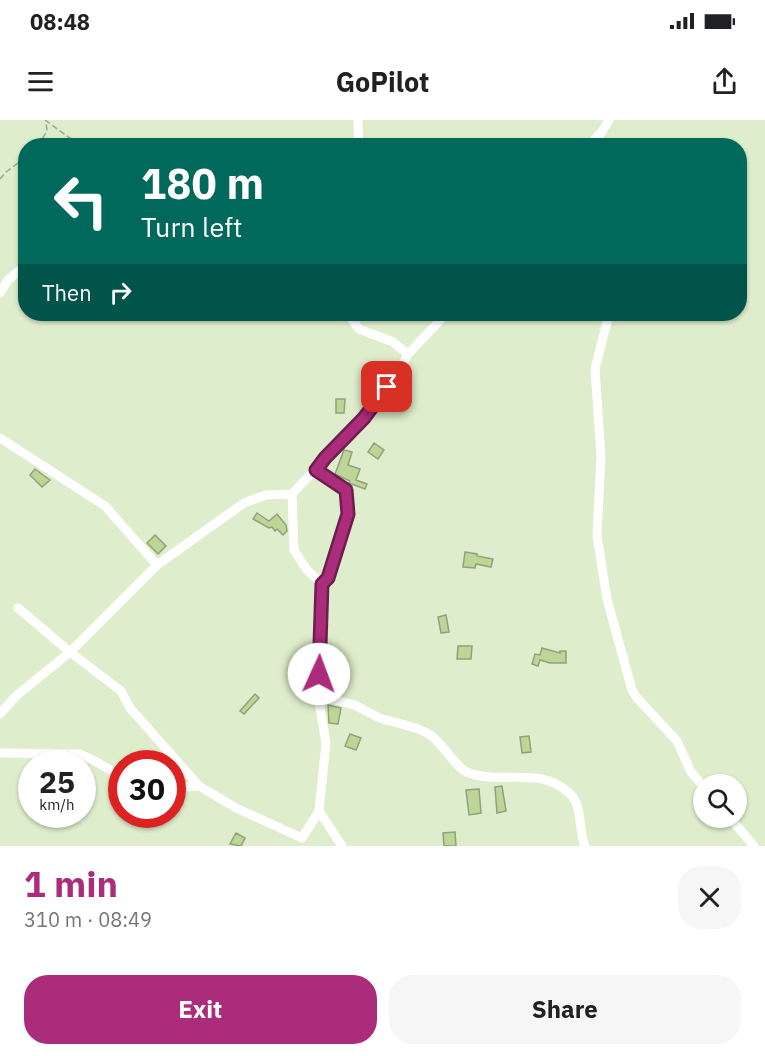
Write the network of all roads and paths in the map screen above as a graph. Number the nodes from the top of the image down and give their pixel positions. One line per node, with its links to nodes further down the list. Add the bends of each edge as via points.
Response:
1 (358, 120): 6 (street)
2 (609, 120): 7 (street)
3 (46, 121): 4 (path); 5 (path)
4 (42, 138)
5 (70, 138)
6 (359, 138)
7 (596, 138)
8 (18, 163): 9 (path)
9 (0, 179)
10 (18, 272): 11 (street)
11 (0, 292)
12 (353, 321): 15 (street, via 359,329 393,342)
13 (439, 321): 15 (street)
14 (607, 321): 27 (street, via 595,369 601,456 597,536 607,599 632,690 677,741)
15 (408, 354): 17 (street, via 364,418)
16 (0, 438): 19 (street, via 105,506)
17 (316, 470): 18 (street); 20 (street, via 346,490 348,514 328,578)
18 (292, 494): 19 (street, via 266,495 244,503); 20 (street, via 294,550)
19 (157, 565): 22 (street)
20 (322, 584): 23 (street)
21 (18, 608): 22 (street)
22 (70, 652): 24 (street); 28 (street, via 121,692 130,708)
23 (318, 696): 30 (street, via 326,743); 35 (street, via 428,733 461,769 470,773 493,778 535,777 552,782 575,798)
24 (0, 714)
25 (0, 753): 26 (street, via 80,754)
26 (108, 769)
27 (693, 774)
28 (200, 786): 29 (street); 32 (street, via 236,808)
29 (186, 787)
30 (319, 812): 32 (street, via 302,838); 34 (street)
31 (739, 828): 36 (street)
32 (294, 834): 33 (street)
33 (300, 846)
34 (342, 846)
35 (585, 846)
36 (754, 846)

